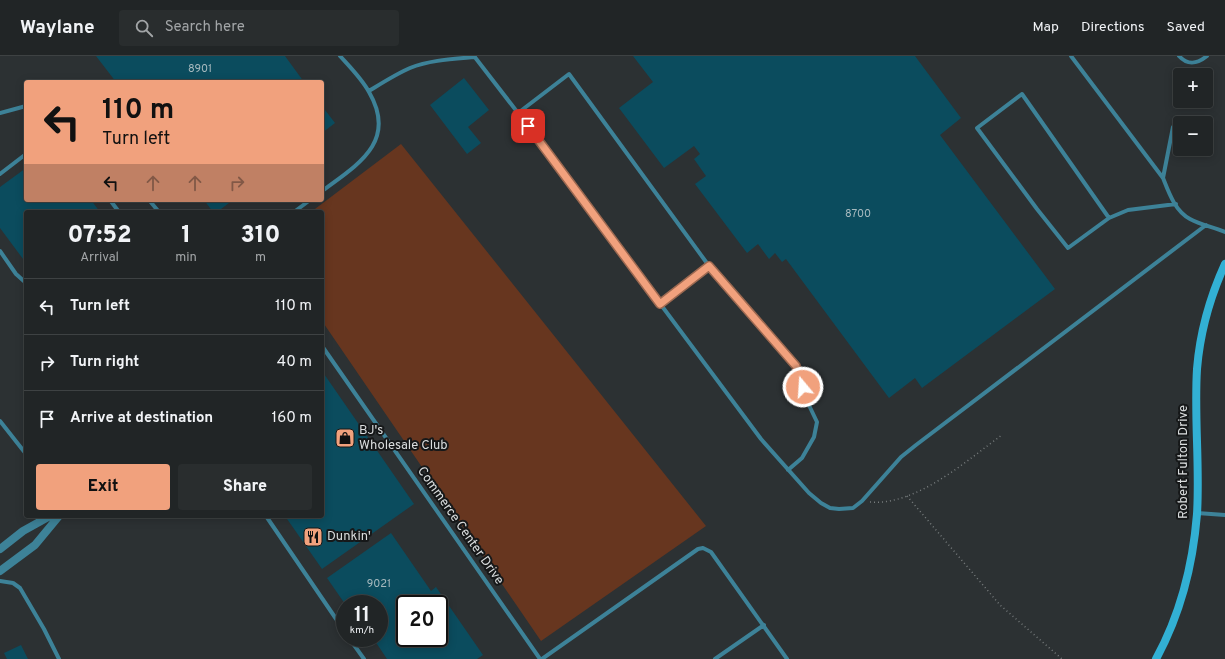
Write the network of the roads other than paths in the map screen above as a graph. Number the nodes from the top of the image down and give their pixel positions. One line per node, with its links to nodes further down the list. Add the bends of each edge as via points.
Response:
1 (340, 56): 6 (lane)
2 (474, 56): 6 (lane, via 447,59 411,68); 9 (lane)
3 (1071, 56): 13 (lane)
4 (1179, 56): 5 (lane, via 1190,63 1201,61)
5 (1207, 56)
6 (369, 91): 14 (lane, via 379,123 374,145 358,164)
7 (24, 107): 8 (lane)
8 (0, 113)
9 (518, 113): 23 (lane, via 569,74); 25 (lane)
10 (1173, 126): 13 (lane)
11 (24, 156): 12 (lane)
12 (0, 174)
13 (1163, 178): 16 (lane)
14 (324, 190)
15 (307, 202): 17 (lane)
16 (1176, 204): 18 (lane, via 1128,210); 19 (lane, via 1190,219)
17 (297, 210)
18 (1109, 218): 18 (lane, via 1068,248 977,128 1022,94)
19 (1206, 224): 20 (lane); 29 (lane, via 916,445 853,508 846,510 821,504)
20 (1225, 232)
21 (0, 251): 24 (lane)
22 (1225, 264): 30 (street, Robert Fulton Drive, via 1214,290 1200,341 1197,368)
23 (709, 266): 25 (lane); 29 (lane, via 796,366 800,376 806,399 817,422 814,437 802,458)
24 (24, 281)
25 (660, 304): 29 (lane, via 761,440)
26 (324, 349): 43 (lane, Commerce Center Drive)
27 (0, 421): 28 (lane)
28 (24, 451)
29 (788, 470)
30 (1197, 513): 31 (lane); 46 (street, Robert Fulton Drive, via 1189,570 1172,624)
31 (1225, 515)
32 (46, 518): 35 (street, via 23,531)
33 (57, 518): 36 (street, via 35,545)
34 (267, 518): 38 (lane)
35 (0, 549)
36 (0, 571)
37 (0, 581): 41 (lane, via 14,583 20,588)
38 (336, 619)
39 (764, 625): 43 (lane, via 712,552 703,548 698,549); 44 (lane); 45 (lane)
40 (355, 647): 42 (lane)
41 (59, 659)
42 (364, 659)
43 (541, 659)
44 (715, 659)
45 (787, 659)
46 (1156, 659)

